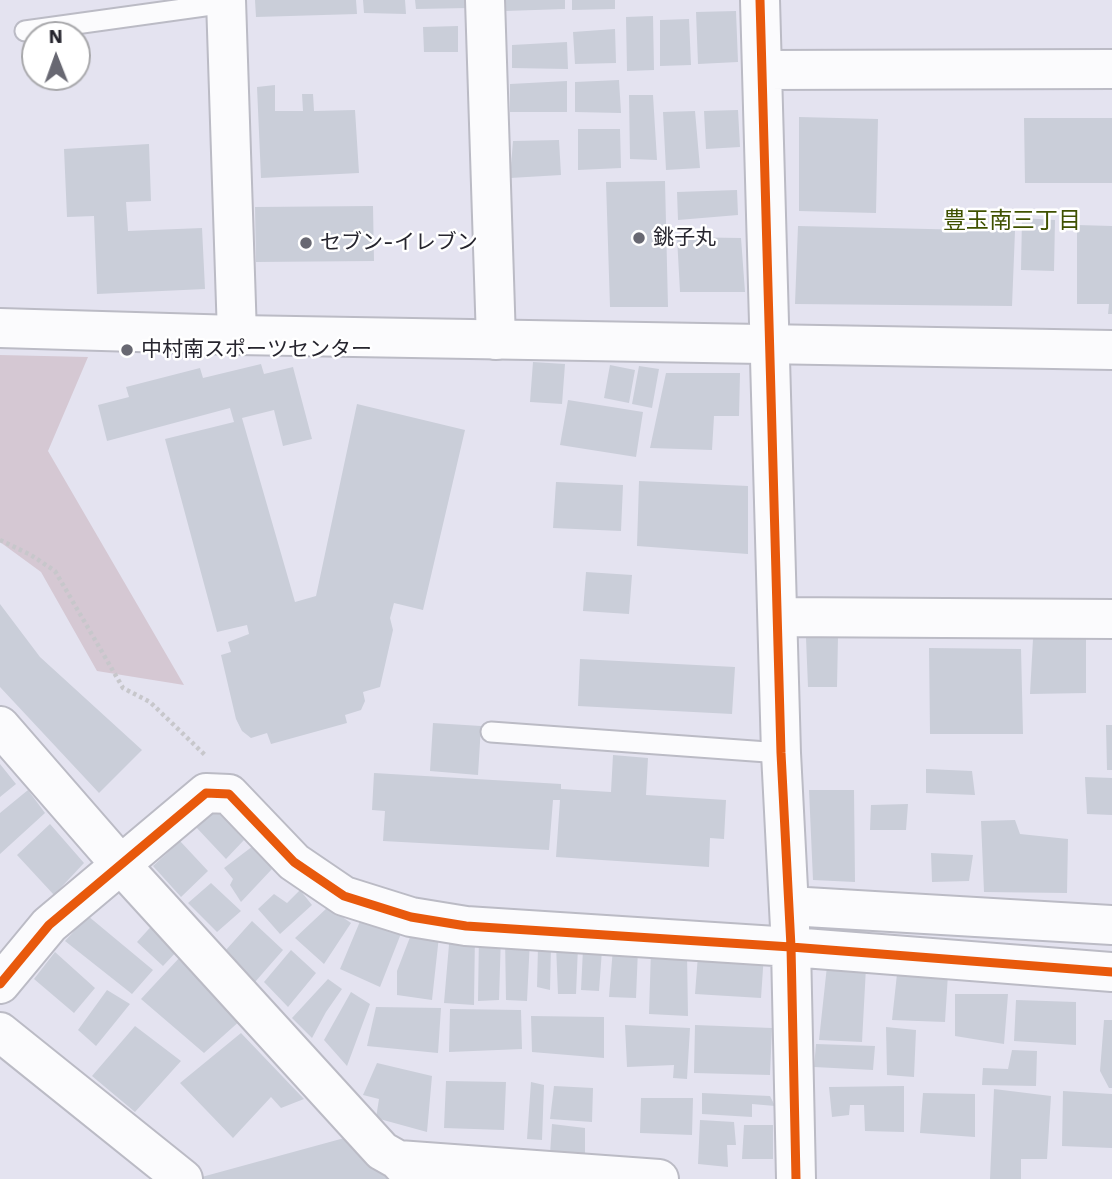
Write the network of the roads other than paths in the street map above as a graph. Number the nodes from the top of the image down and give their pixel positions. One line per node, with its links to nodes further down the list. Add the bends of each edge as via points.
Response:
1 (485, 0): 9 (street)
2 (760, 0): 6 (street)
3 (226, 2): 4 (lane); 8 (street)
4 (91, 22)
5 (1112, 69): 6 (street)
6 (763, 70): 10 (street)
7 (0, 328): 8 (street)
8 (237, 335): 9 (street)
9 (496, 340): 10 (street)
10 (770, 346): 11 (street); 12 (street)
11 (1112, 350)
12 (779, 617): 13 (street); 16 (street)
13 (1112, 619)
14 (0, 726): 17 (street)
15 (491, 732): 16 (lane)
16 (781, 752): 18 (street)
17 (121, 865): 20 (street, via 206,793 229,794 294,862 344,896 411,917 466,926); 22 (street, via 49,925); 24 (street, via 383,1151)
18 (789, 906): 19 (street); 20 (street)
19 (1112, 925)
20 (791, 947): 21 (street); 27 (street)
21 (1112, 972)
22 (0, 984)
23 (5, 1040): 25 (street)
24 (407, 1170): 26 (street)
25 (183, 1179)
26 (659, 1179)
27 (796, 1179)

